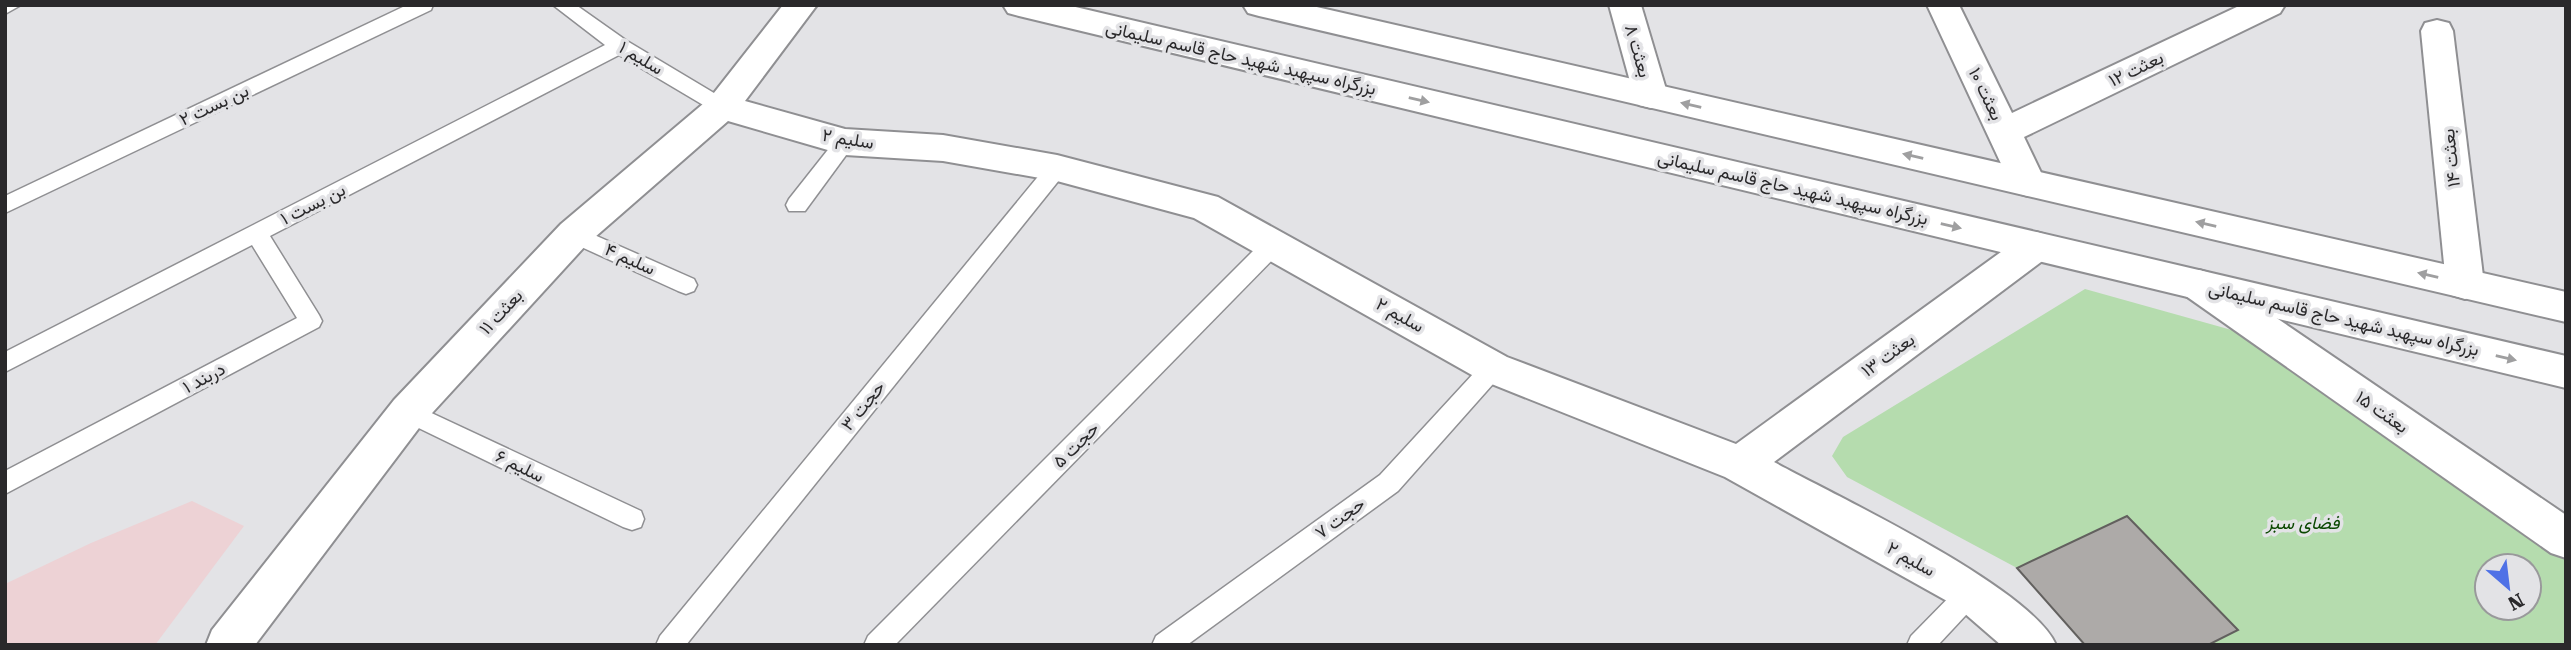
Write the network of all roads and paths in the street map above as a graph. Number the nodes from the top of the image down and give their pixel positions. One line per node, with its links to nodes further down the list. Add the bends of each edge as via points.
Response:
1 (12, 5): 10 (lane)
2 (424, 5): 19 (lane, بن بست ۲)
3 (562, 5): 12 (lane, سلیم ۱)
4 (801, 5): 14 (main road, بعثت ۱۱)
5 (1019, 5): 24 (main road, بزرگراه سپهبد شهید حاج قاسم سلیمانی, one-way to 24)
6 (1259, 5): 13 (main road)
7 (1625, 5): 13 (main road, بعثت ۸)
8 (1943, 5): 15 (main road, بعثت ۱۰)
9 (2269, 5): 15 (main road, بعثت ۱۲)
10 (5, 8)
11 (2437, 31): 25 (main road, بعثت ۱۴)
12 (620, 46): 14 (lane, سلیم ۱); 21 (lane, بن بست ۱)
13 (1651, 96): 18 (main road, one-way to 13)
14 (722, 107): 16 (main road, سلیم ۲); 22 (main road, بعثت ۱۱)
15 (2004, 132): 18 (main road, بعثت ۱۰)
16 (845, 142): 17 (main road, سلیم ۲, via 943,148); 20 (lane)
17 (1057, 168): 23 (main road, سلیم ۲, via 1205,207); 39 (lane, حجت ۳)
18 (2028, 183): 25 (main road, one-way to 18)
19 (5, 205)
20 (797, 205)
21 (256, 233): 29 (lane, بن بست ۱); 34 (lane, دربند ۱, via 311,321)
22 (574, 234): 26 (lane, سلیم ۴); 32 (main road, بعثت ۱۱)
23 (1274, 244): 30 (main road, سلیم ۲); 40 (lane, حجت ۵)
24 (2036, 246): 27 (main road, بزرگراه سپهبد شهید حاج قاسم سلیمانی); 33 (main road, بعثت ۱۳)
25 (2465, 284): 28 (main road)
26 (686, 285)
27 (2199, 285): 31 (main road, بزرگراه سپهبد شهید حاج قاسم سلیمانی, one-way to 31); 36 (main road, بعثت ۱۵)
28 (2566, 307)
29 (5, 363)
30 (1493, 368): 33 (main road, سلیم ۲); 41 (lane, حجت ۷, via 1389,483)
31 (2566, 372)
32 (408, 412): 35 (lane, سلیم ۶); 38 (main road, بعثت ۱۱)
33 (1740, 464): 37 (main road, سلیم ۲)
34 (5, 483)
35 (632, 520)
36 (2566, 539)
37 (1971, 592): 42 (lane); 43 (main road, سلیم ۲)
38 (228, 645)
39 (669, 645)
40 (877, 645)
41 (1165, 645)
42 (1920, 645)
43 (2034, 645)

